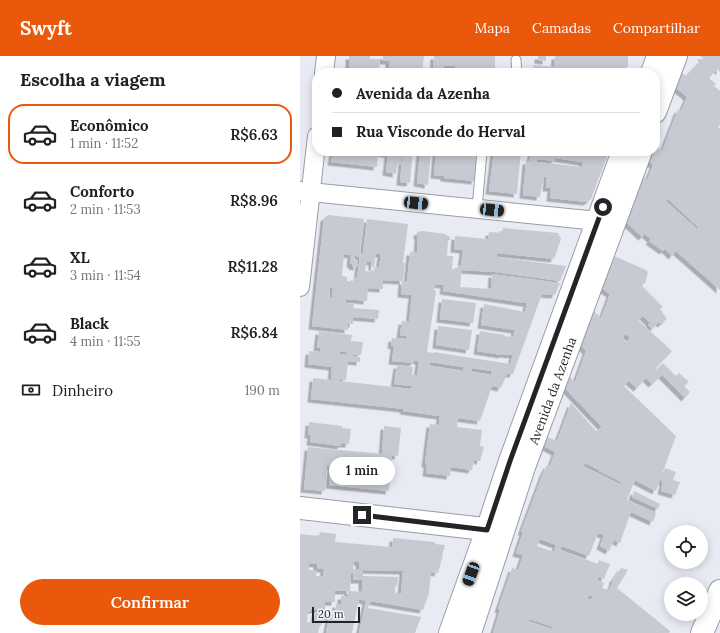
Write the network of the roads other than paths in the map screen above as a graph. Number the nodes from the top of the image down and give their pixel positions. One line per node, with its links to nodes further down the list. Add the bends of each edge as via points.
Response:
1 (326, 56): 5 (street)
2 (658, 56): 7 (main road)
3 (676, 56): 8 (main road)
4 (516, 60): 6 (lane)
5 (325, 68)
6 (516, 68)
7 (654, 68)
8 (660, 99)
9 (313, 156): 13 (street)
10 (482, 156): 14 (lane)
11 (621, 156): 15 (main road, Avenida da Azenha)
12 (639, 156): 18 (main road, Avenida da Azenha, via 524,467)
13 (305, 192): 14 (street); 16 (street)
14 (477, 209): 15 (street)
15 (598, 221): 18 (main road, Avenida da Azenha, via 510,461)
16 (300, 287)
17 (300, 508): 18 (main road)
18 (495, 530): 20 (main road, Avenida da Azenha); 21 (main road, Avenida da Azenha)
19 (720, 591): 22 (main road)
20 (450, 633)
21 (470, 633)
22 (702, 633)

